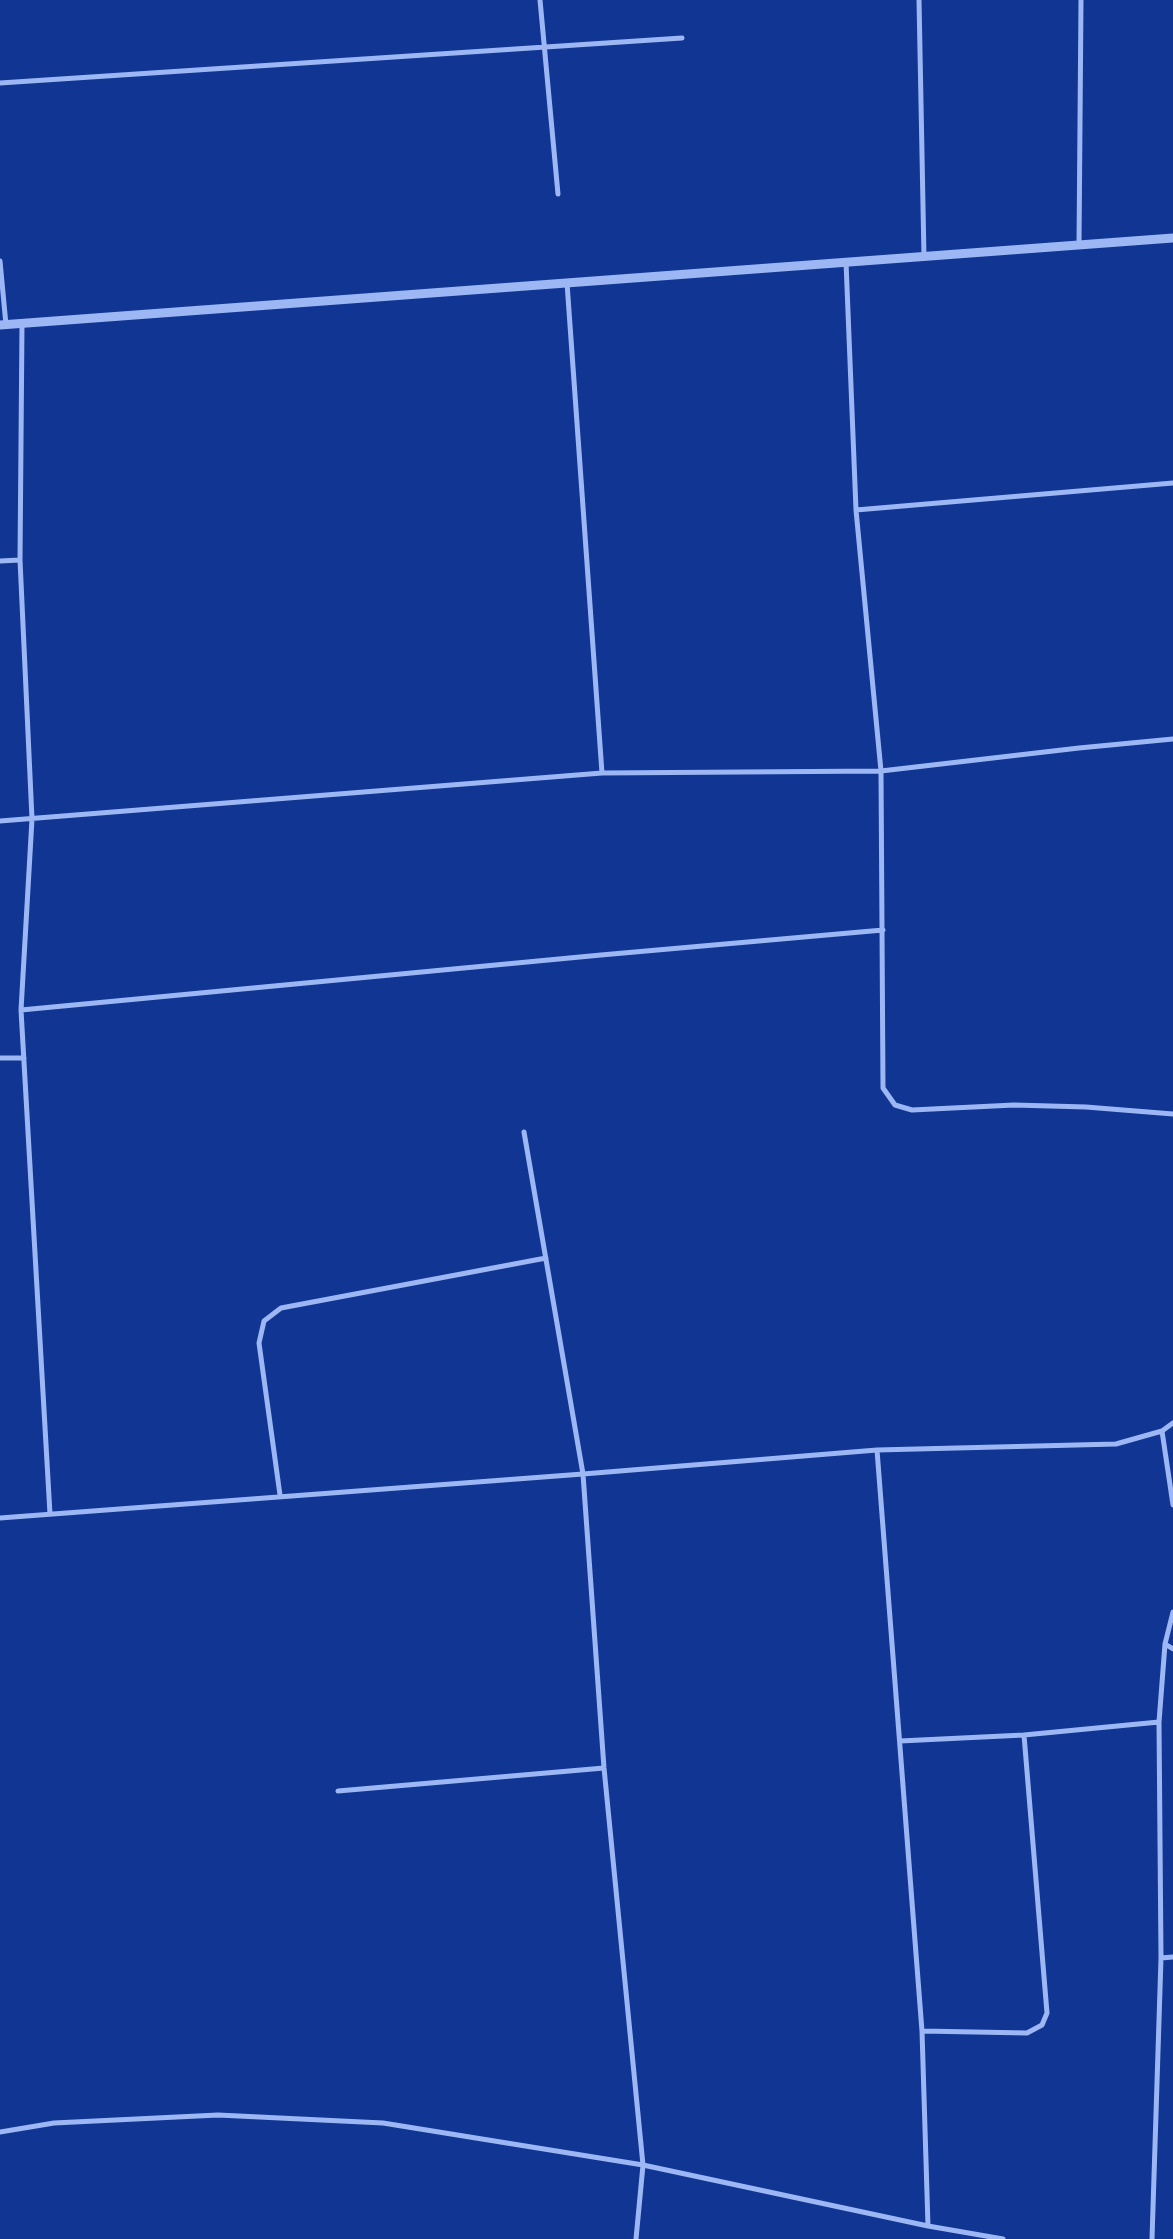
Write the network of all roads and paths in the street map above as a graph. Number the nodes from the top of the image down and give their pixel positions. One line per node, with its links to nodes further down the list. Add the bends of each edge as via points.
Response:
1 (540, 0): 5 (street)
2 (919, 0): 10 (street)
3 (1080, 0): 9 (street)
4 (682, 38): 5 (street)
5 (544, 47): 6 (street); 7 (street)
6 (0, 83)
7 (558, 194)
8 (1173, 238): 9 (street)
9 (1079, 245): 10 (street)
10 (924, 257): 12 (street)
11 (0, 261): 15 (street)
12 (846, 262): 13 (street); 17 (street)
13 (567, 283): 14 (street); 22 (street)
14 (22, 324): 15 (street); 18 (street)
15 (3, 325)
16 (1173, 483): 17 (street)
17 (856, 510): 21 (street)
18 (20, 560): 19 (street); 23 (street)
19 (0, 561)
20 (1173, 740): 21 (street)
21 (881, 771): 22 (street); 25 (street)
22 (602, 773): 23 (street)
23 (32, 819): 24 (street); 26 (street)
24 (0, 821)
25 (883, 930): 26 (street); 29 (street, via 883,1088 894,1105 912,1110 1032,1106)
26 (21, 1010): 28 (street)
27 (0, 1058): 28 (street)
28 (24, 1058): 38 (street)
29 (1173, 1114)
30 (524, 1132): 31 (street)
31 (546, 1258): 35 (street); 36 (street, via 281,1308 264,1321 259,1343)
32 (1173, 1423): 33 (street)
33 (1162, 1431): 34 (street, via 1116,1444); 37 (street)
34 (877, 1450): 35 (street); 45 (street)
35 (583, 1474): 36 (street); 46 (street)
36 (280, 1495): 38 (street)
37 (1173, 1505)
38 (50, 1514): 39 (street)
39 (0, 1518)
40 (1173, 1612): 41 (street)
41 (1165, 1644): 42 (street); 43 (street)
42 (1173, 1649)
43 (1159, 1722): 44 (street); 49 (street)
44 (1024, 1735): 45 (street); 50 (street, via 1047,2013 1042,2025 1027,2033)
45 (900, 1741): 50 (street)
46 (604, 1768): 47 (street); 52 (street)
47 (338, 1791)
48 (1173, 1957): 49 (street)
49 (1161, 1958): 56 (street)
50 (922, 2031): 53 (street)
51 (0, 2132): 52 (street, via 54,2124 218,2115 383,2123)
52 (643, 2165): 53 (street); 54 (street)
53 (928, 2226): 55 (street)
54 (636, 2239)
55 (1003, 2239)
56 (1152, 2239)

